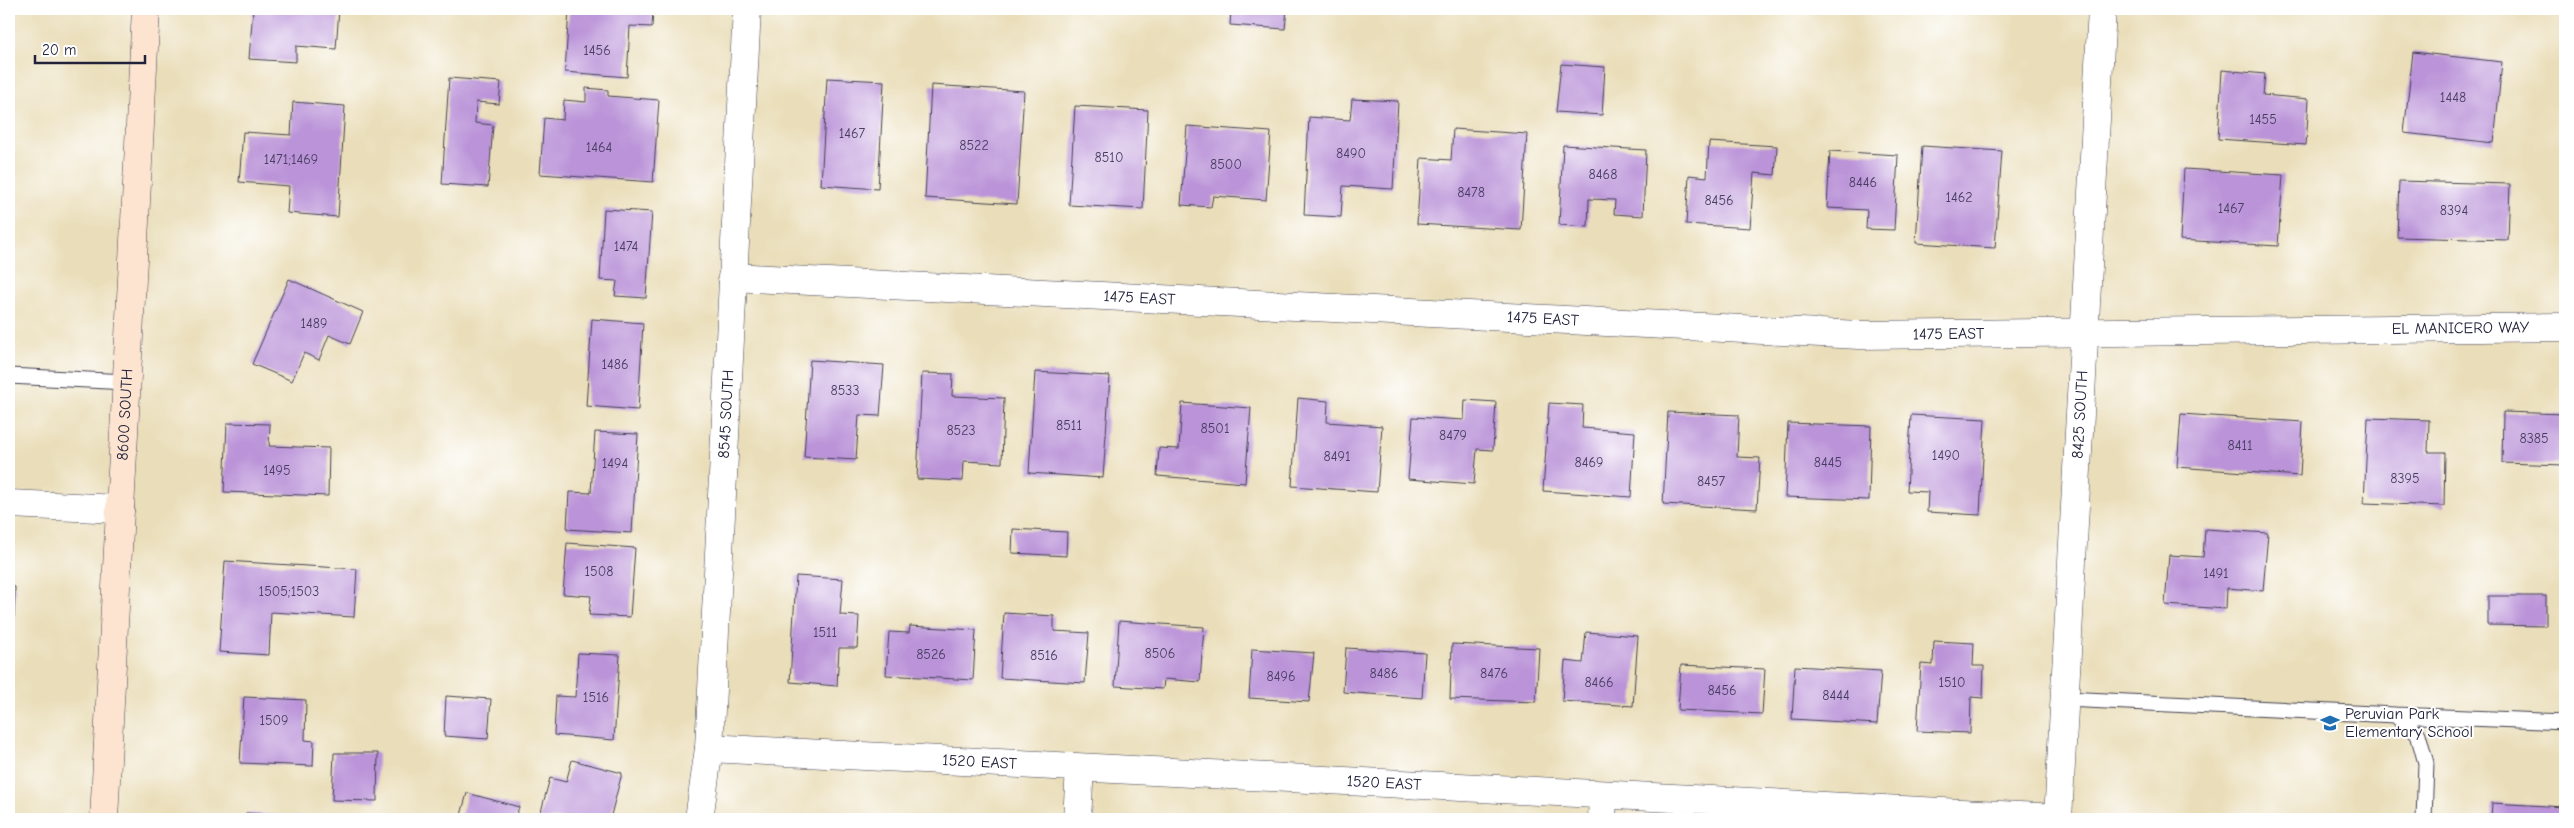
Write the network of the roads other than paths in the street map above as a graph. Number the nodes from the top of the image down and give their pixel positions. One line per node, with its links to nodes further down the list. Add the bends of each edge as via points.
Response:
1 (146, 9): 9 (street, 8600 SOUTH)
2 (747, 9): 4 (street, 8545 SOUTH)
3 (2102, 9): 7 (street, 8425 SOUTH)
4 (732, 277): 7 (street, 1475 EAST, via 1860,335); 15 (street, 8545 SOUTH)
5 (2565, 327): 6 (street, EL MANICERO WAY)
6 (2355, 328): 7 (street, 1475 EAST)
7 (2084, 334): 12 (street, 8425 SOUTH)
8 (9, 376): 9 (lane)
9 (127, 382): 11 (street, 8600 SOUTH)
10 (9, 504): 11 (street)
11 (120, 509): 18 (street, 8600 SOUTH)
12 (2065, 699): 13 (lane); 21 (street, 8425 SOUTH)
13 (2395, 715): 14 (lane); 22 (lane, via 2418,734 2426,763)
14 (2565, 722)
15 (709, 748): 16 (street, 1520 EAST); 19 (street, 8545 SOUTH)
16 (1080, 768): 17 (street, 1520 EAST); 20 (street)
17 (1603, 807): 21 (street, 1520 EAST)
18 (104, 819)
19 (699, 819)
20 (1077, 819)
21 (2058, 819)
22 (2424, 819)

